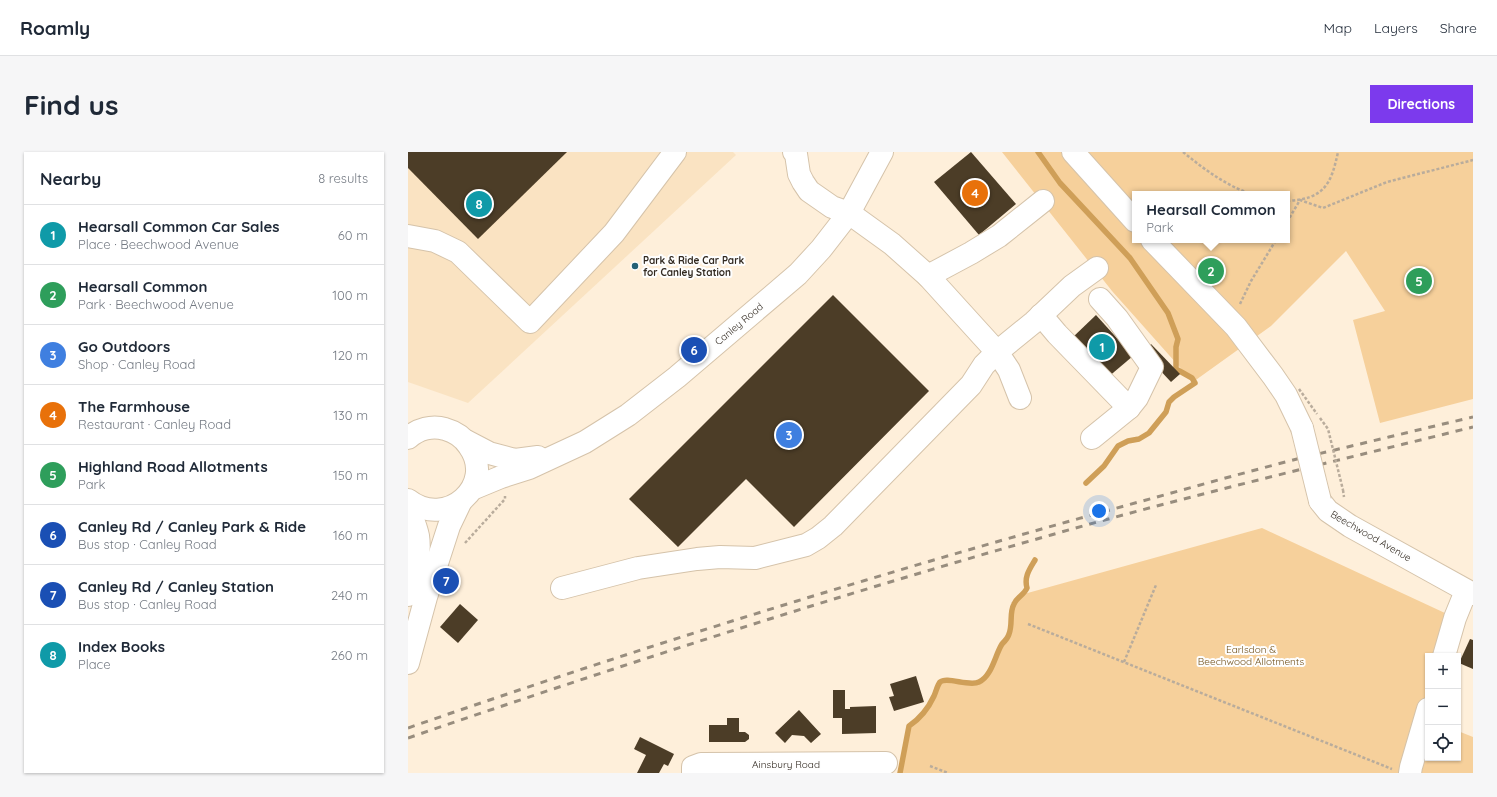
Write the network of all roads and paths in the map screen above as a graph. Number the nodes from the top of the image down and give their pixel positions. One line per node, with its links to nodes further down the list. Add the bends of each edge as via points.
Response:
1 (675, 152): 15 (street, via 614,234 530,322 458,252 435,241)
2 (794, 152): 12 (street, via 803,182 809,190 832,207)
3 (882, 152): 12 (street, Canley Road)
4 (1073, 152): 14 (street)
5 (1183, 152): 8 (path, via 1211,174)
6 (1338, 152): 9 (path, via 1334,173 1322,191)
7 (1473, 160): 9 (path, via 1387,182 1323,208)
8 (1243, 191)
9 (1300, 200): 11 (path); 13 (path)
10 (1043, 201): 19 (street, via 999,236)
11 (1290, 201)
12 (849, 213): 19 (street, via 892,244); 31 (street, Canley Road, via 798,274 677,377 608,430)
13 (1290, 217)
14 (1132, 218)
15 (408, 236)
16 (1155, 243): 22 (street, Beechwood Avenue)
17 (1274, 243): 22 (path, via 1251,281)
18 (1097, 268): 21 (street, via 1072,286)
19 (928, 276): 23 (street)
20 (1100, 299): 25 (street, via 1142,340 1152,367 1137,398)
21 (1041, 315): 23 (street); 25 (street)
22 (1232, 323): 39 (street, Beechwood Avenue, bridge, via 1286,395 1302,428 1320,501 1328,511 1350,526)
23 (997, 352): 24 (street, via 1009,370); 38 (street, via 984,365 971,385 833,526 806,545 756,558 720,557 638,568)
24 (1020, 398)
25 (1129, 408): 29 (street)
26 (408, 416): 27 (street, Canley Road)
27 (442, 428): 28 (street, via 432,427); 30 (street, Canley Road, via 451,430)
28 (408, 438)
29 (1092, 438)
30 (466, 440): 31 (street, Canley Road, via 489,453 515,460); 33 (street, via 476,459 477,469 476,480)
31 (556, 455): 32 (street, Canley Road, via 529,468)
32 (501, 477): 33 (street, Canley Road); 36 (path, via 506,499 462,546)
33 (466, 496): 34 (street, Canley Road, via 449,508 437,511 425,510); 36 (street, via 449,526)
34 (408, 500)
35 (408, 506): 40 (street, via 418,535 418,556)
36 (446, 539): 44 (street, via 426,597)
37 (1156, 585): 43 (path)
38 (562, 588)
39 (1470, 592): 42 (street, via 1455,618)
40 (408, 595)
41 (1028, 624): 43 (path)
42 (1445, 653)
43 (1124, 662): 48 (path)
44 (408, 663)
45 (1425, 719): 48 (street, via 1411,767)
46 (886, 763): 49 (street, Ainsbury Road, via 701,764 693,767)
47 (930, 766): 50 (path)
48 (1402, 772)
49 (693, 773)
50 (948, 773)

